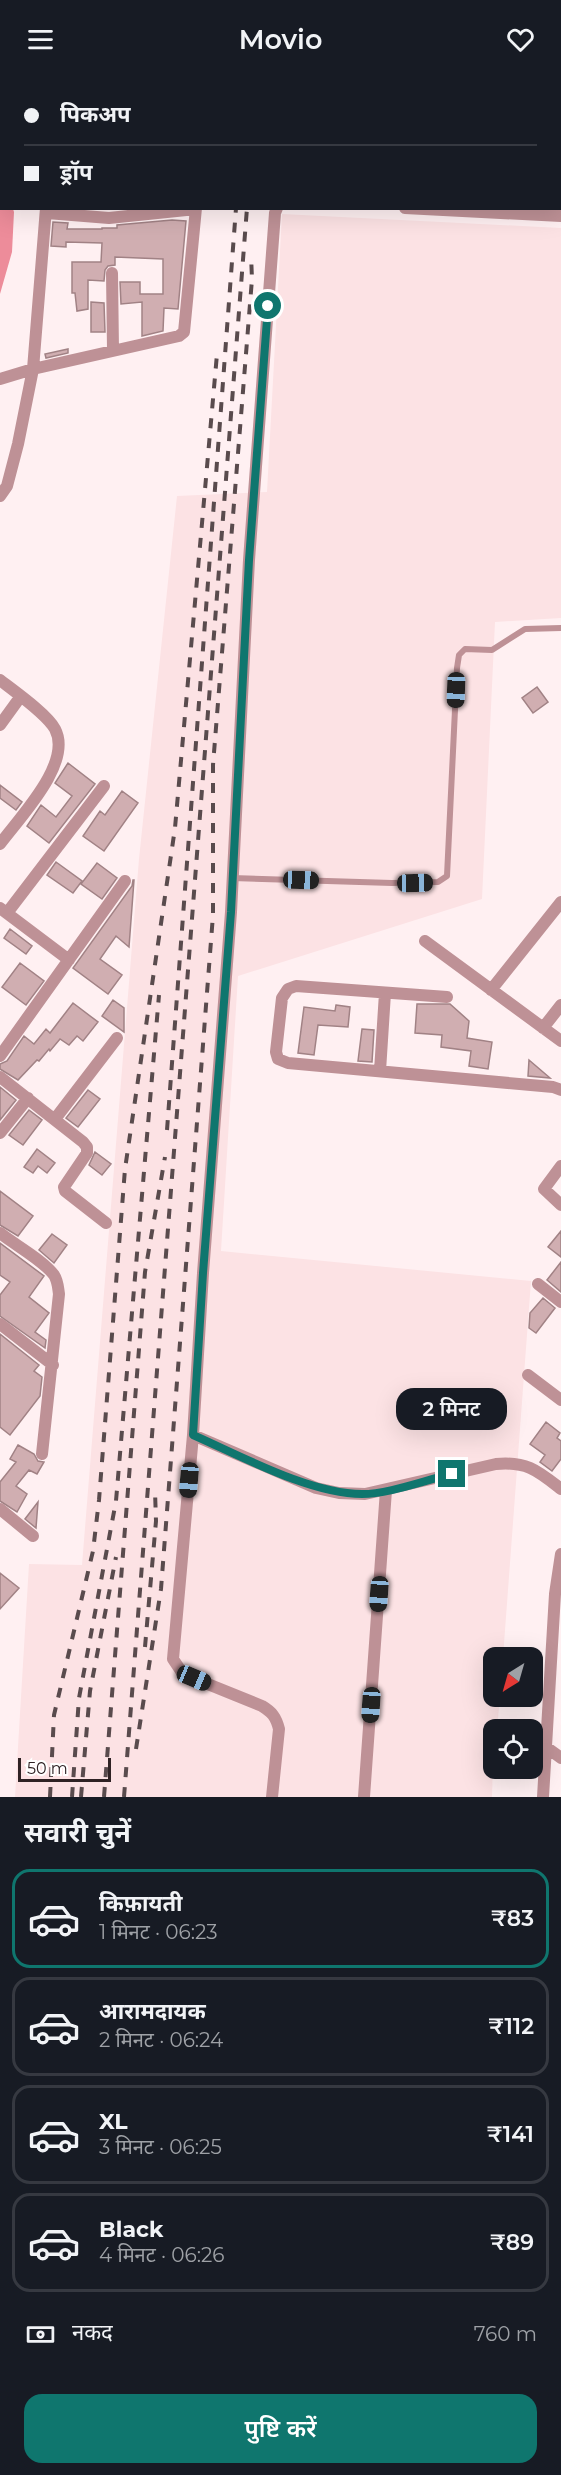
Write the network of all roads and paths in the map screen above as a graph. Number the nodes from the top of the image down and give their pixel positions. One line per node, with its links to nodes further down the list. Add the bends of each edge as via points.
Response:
1 (186, 210): 5 (street, via 109,218)
2 (196, 210): 9 (street, via 184,332)
3 (276, 210): 19 (street, via 249,560)
4 (466, 210): 6 (street)
5 (46, 211): 10 (street)
6 (497, 211): 7 (street)
7 (556, 213)
8 (112, 273): 9 (street)
9 (113, 350): 10 (street)
10 (33, 369): 11 (street); 12 (street, via 13,465)
11 (0, 379)
12 (0, 496)
13 (561, 628): 19 (lane, via 525,628 492,650 465,649 459,655 447,876 438,882 392,883)
14 (0, 680): 15 (street)
15 (21, 696): 16 (street); 18 (street, via 54,726 60,740 58,757 51,773)
16 (0, 725)
17 (104, 786): 22 (street)
18 (0, 844)
19 (232, 878): 49 (street)
20 (125, 881): 24 (street)
21 (561, 902): 25 (street)
22 (4, 911): 24 (street)
23 (424, 941): 25 (street)
24 (69, 960): 32 (street)
25 (491, 990): 29 (street)
26 (385, 993): 27 (street); 33 (street); 33 (street, via 296,986 288,989 282,998 276,1052 278,1059 288,1063)
27 (447, 998)
28 (561, 1005): 29 (street)
29 (543, 1028): 31 (street)
30 (117, 1038): 37 (street)
31 (561, 1041)
32 (0, 1056)
33 (380, 1071): 35 (street, via 498,1080)
34 (0, 1077): 36 (street)
35 (561, 1090)
36 (27, 1098): 37 (street); 38 (street)
37 (55, 1119): 41 (street, via 87,1147 65,1182 65,1191)
38 (0, 1133)
39 (561, 1166): 40 (street, via 544,1189)
40 (561, 1204)
41 (106, 1223)
42 (0, 1233): 46 (street, via 47,1269 58,1283)
43 (538, 1284): 44 (street)
44 (561, 1302)
45 (2, 1330): 46 (street)
46 (53, 1365): 50 (street)
47 (528, 1375): 48 (street)
48 (561, 1400)
49 (193, 1435): 52 (street, via 316,1488 365,1494); 60 (street, via 173,1659 183,1674 262,1706 277,1720)
50 (42, 1454)
51 (561, 1489): 52 (street, via 535,1469 510,1463)
52 (386, 1490): 61 (street)
53 (4, 1513): 54 (street); 55 (street)
54 (0, 1526)
55 (33, 1536)
56 (561, 1554): 57 (street)
57 (558, 1596): 58 (street)
58 (546, 1747): 59 (street); 62 (street)
59 (561, 1758)
60 (272, 1797)
61 (364, 1797)
62 (543, 1797)

